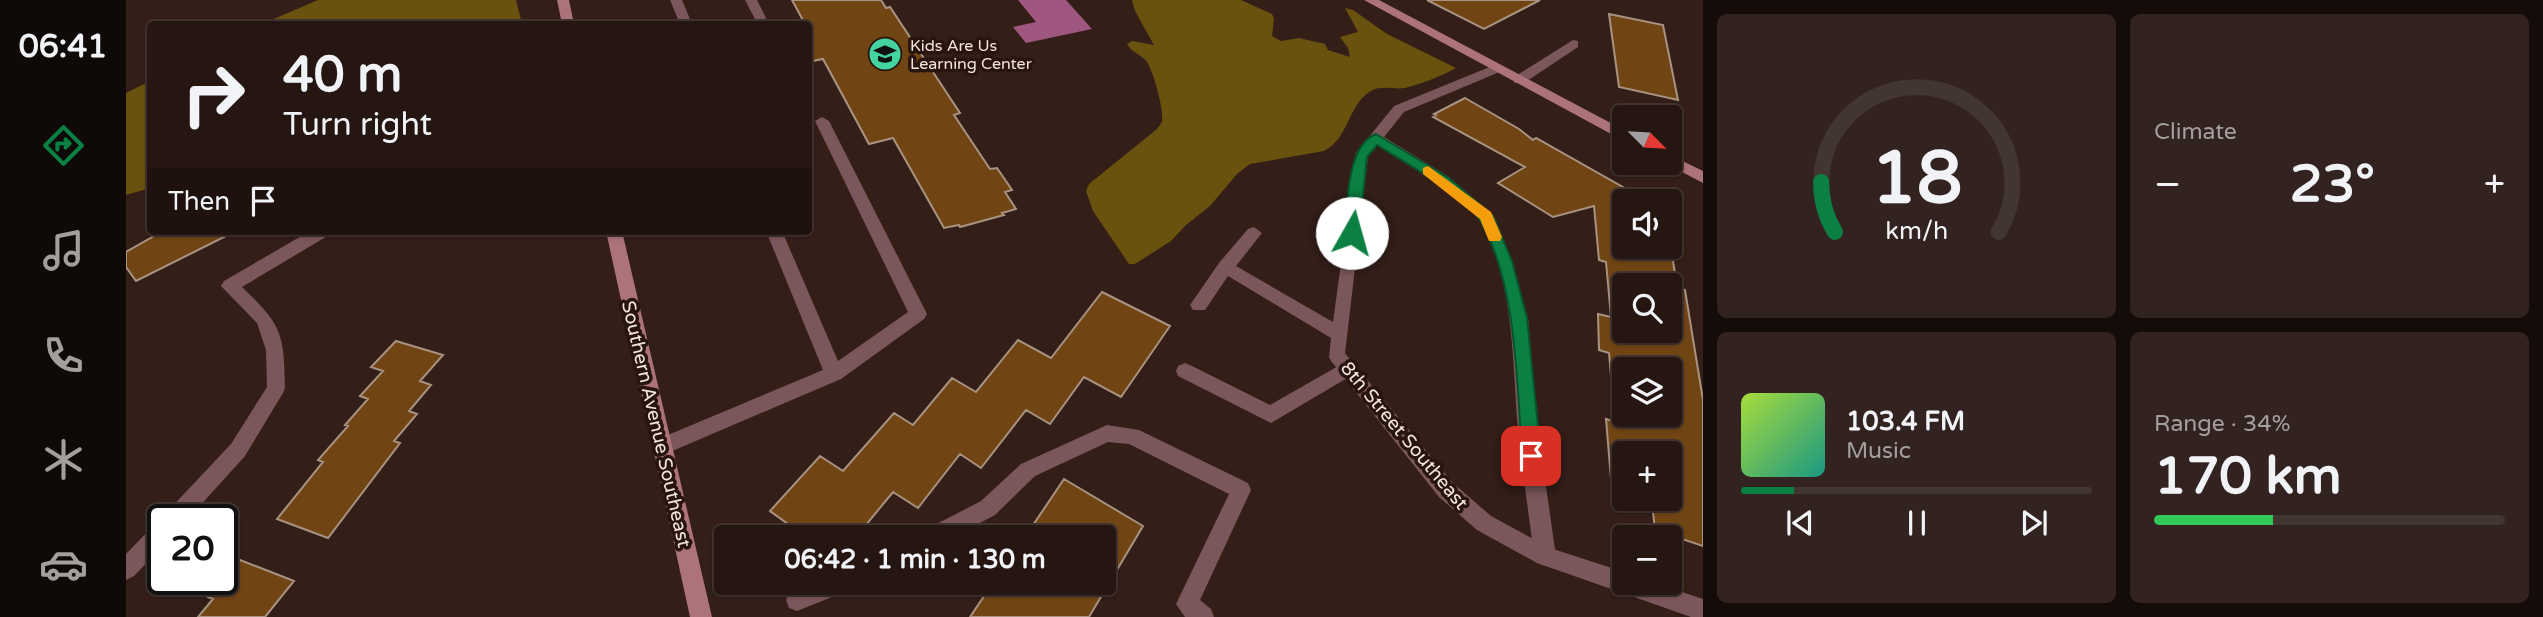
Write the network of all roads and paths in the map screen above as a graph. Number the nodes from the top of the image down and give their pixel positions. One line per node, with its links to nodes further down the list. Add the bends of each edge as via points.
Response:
1 (563, 0): 6 (main road)
2 (677, 0): 7 (street)
3 (751, 0): 5 (street)
4 (1370, 0): 9 (main road)
5 (760, 18)
6 (567, 21)
7 (685, 21)
8 (1573, 44): 10 (street)
9 (1497, 68): 10 (main road); 13 (street, via 1399,108)
10 (1519, 80): 12 (main road)
11 (822, 121): 24 (street, via 918,314)
12 (1612, 130)
13 (1376, 138): 22 (street, via 1361,156); 29 (street, via 1444,181 1486,216 1519,318)
14 (1682, 167): 15 (main road)
15 (1703, 178)
16 (1254, 233): 20 (street)
17 (316, 235): 26 (street, via 230,286 265,320 275,350 276,388 238,450)
18 (615, 235): 25 (main road, Southern Avenue Southeast)
19 (776, 235): 24 (street)
20 (1225, 267): 21 (street); 22 (street, 8th Street Southeast)
21 (1199, 305)
22 (1342, 354): 23 (street, via 1270,415); 29 (street, 8th Street Southeast, via 1461,505 1497,532)
23 (1185, 371)
24 (834, 374): 25 (street)
25 (663, 446): 35 (main road, Southern Avenue Southeast)
26 (188, 504)
27 (956, 525): 34 (street, via 988,508 1028,470 1107,433 1132,436 1241,491)
28 (147, 547): 30 (street)
29 (1545, 556): 33 (street, 8th Street Southeast)
30 (126, 569)
31 (809, 595): 32 (street)
32 (797, 600)
33 (1703, 610)
34 (1190, 613)
35 (701, 617)

